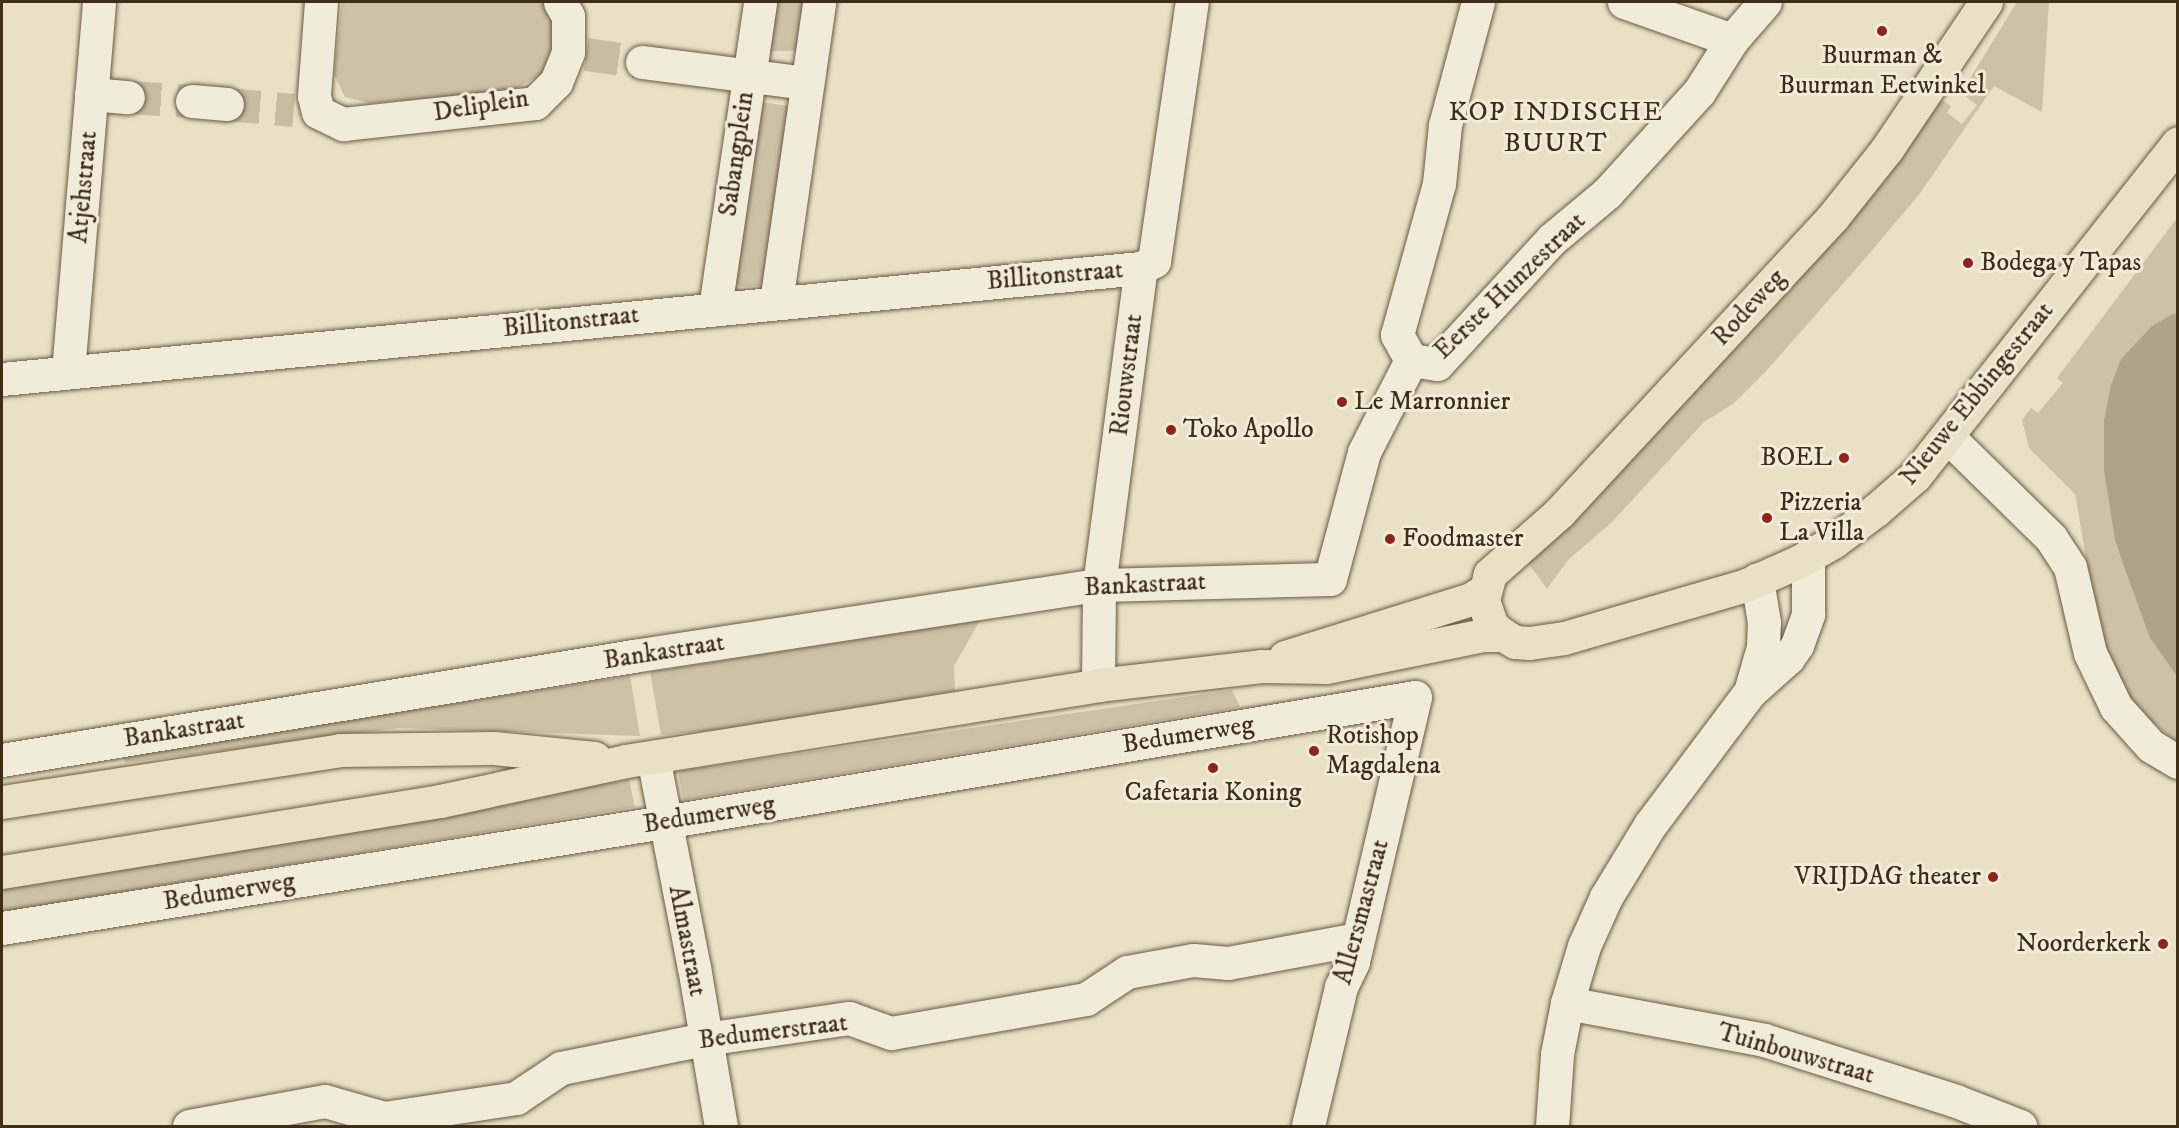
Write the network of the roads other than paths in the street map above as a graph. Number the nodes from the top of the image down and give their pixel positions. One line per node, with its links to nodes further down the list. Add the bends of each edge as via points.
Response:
1 (99, 2): 15 (street, Atjehstraat)
2 (321, 2): 3 (street, Deliplein, via 314,96 306,111 343,124 535,103 577,53 568,16)
3 (560, 2)
4 (760, 2): 13 (street, Sabangplein)
5 (819, 2): 14 (street)
6 (1192, 2): 20 (street, Riouwstraat, via 1154,261)
7 (1478, 2): 23 (street, via 1445,125 1439,184 1397,335)
8 (1624, 2): 11 (street)
9 (1765, 2): 11 (street, Eerste Hunzestraat)
10 (1986, 2): 30 (main road, Rodeweg, via 1893,141 1833,217 1560,512 1499,564)
11 (1732, 40): 23 (street, Eerste Hunzestraat, via 1699,92 1607,193 1552,239 1437,364)
12 (642, 62): 13 (street)
13 (748, 76): 14 (street); 22 (street, Sabangplein)
14 (807, 83): 21 (street)
15 (91, 94): 16 (street); 24 (street, Atjehstraat)
16 (128, 97)
17 (192, 101): 18 (street)
18 (228, 104)
19 (2178, 143): 26 (main road, Nieuwe Ebbingestraat)
20 (1141, 268): 21 (street, Billitonstraat); 29 (street, Riouwstraat)
21 (776, 302): 22 (street, Billitonstraat)
22 (715, 308): 24 (street, Billitonstraat)
23 (1411, 360): 29 (street, Bankastraat, via 1364,452 1330,579)
24 (68, 372): 25 (street, Billitonstraat)
25 (2, 379)
26 (1948, 437): 27 (main road, Nieuwe Ebbingestraat, via 1915,476 1875,510); 38 (street, via 2051,538 2070,567 2090,653 2116,707 2151,746)
27 (1808, 556): 28 (main road, Nieuwe Ebbingestraat); 34 (street, via 1810,598 1804,630 1788,658)
28 (1757, 580): 31 (main road, Nieuwe Ebbingestraat, via 1564,638 1529,644); 34 (street, via 1764,622 1763,646)
29 (1100, 585): 33 (street, Riouwstraat); 36 (street, Bankastraat)
30 (1484, 591): 31 (main road, via 1486,613 1492,626); 32 (main road, via 1471,599)
31 (1503, 635): 32 (main road, via 1483,635 1326,667)
32 (1261, 666): 33 (main road)
33 (1098, 685): 37 (main road)
34 (1750, 692): 44 (street, via 1650,825 1605,897 1584,946)
35 (1415, 697): 40 (street, Bedumerweg); 43 (street, Allersmastraat)
36 (2, 759)
37 (640, 759): 39 (main road, via 494,748 340,750); 40 (street, Almastraat); 41 (main road, via 440,801)
38 (2178, 762)
39 (2, 802)
40 (664, 822): 42 (street, Bedumerweg); 45 (street, Almastraat)
41 (2, 872)
42 (2, 928)
43 (1358, 939): 45 (street, Bedumerstraat, via 1228,963 1193,960 1126,972 1086,999 891,1033 849,1018); 48 (street, Allersmastraat, via 1341,987)
44 (1567, 1003): 49 (street, via 1557,1054); 50 (street, Tuinbouwstraat, via 1764,1040 1956,1101)
45 (705, 1039): 46 (street, Bedumerstraat, via 561,1068 516,1098 384,1118 325,1101); 47 (street, Almastraat)
46 (189, 1126)
47 (721, 1126)
48 (1308, 1126)
49 (1552, 1126)
50 (2020, 1126)

